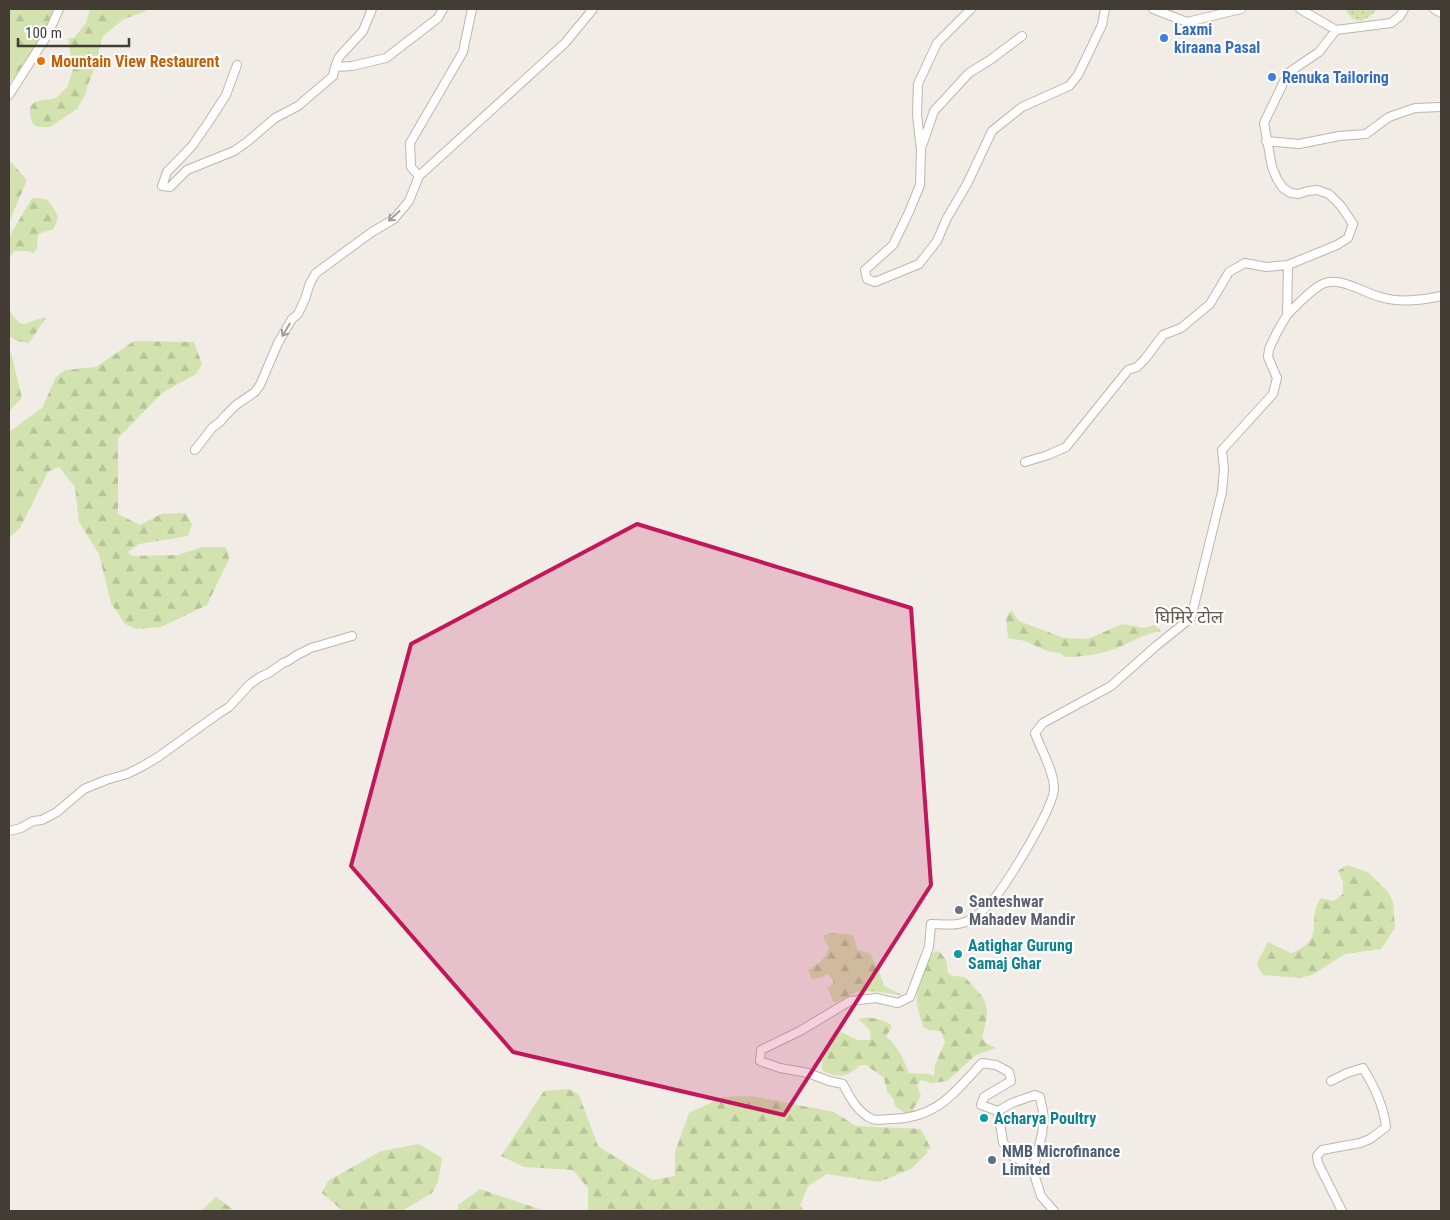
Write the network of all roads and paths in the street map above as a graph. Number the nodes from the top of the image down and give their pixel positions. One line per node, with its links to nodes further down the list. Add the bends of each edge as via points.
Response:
1 (58, 9): 18 (street, via 48,34)
2 (372, 9): 17 (street, via 363,30 339,57)
3 (443, 9): 17 (street, via 438,18 386,58)
4 (472, 9): 22 (street, via 463,52 410,143 411,167)
5 (593, 9): 22 (street, via 566,43)
6 (971, 9): 21 (street, via 936,43 918,84)
7 (1105, 9): 21 (street, via 1102,25 1078,75 1069,86 1022,107 992,131 937,241 919,264 875,282 866,279 865,270 893,245 909,212 920,185)
8 (1153, 9): 9 (street, via 1187,22)
9 (1241, 9)
10 (1300, 9): 14 (street)
11 (1404, 9): 14 (street, via 1391,23)
12 (1434, 9): 13 (street)
13 (1441, 13)
14 (1336, 30): 20 (street, via 1319,52 1288,73 1264,123)
15 (1022, 36): 21 (street, via 969,73 934,111)
16 (237, 65): 17 (street, via 226,95 192,146 167,172 162,186 170,187 187,170 234,151 275,118 298,106 333,76)
17 (335, 68)
18 (9, 95)
19 (1441, 107): 20 (street, via 1416,108 1389,117 1366,134 1299,144)
20 (1266, 141): 23 (street, via 1276,179 1283,188 1298,194 1308,190 1329,194 1353,224 1348,238 1337,245)
21 (921, 150)
22 (419, 176): 26 (street, one-way to 26, via 409,201 394,219 316,273 298,314 278,343 260,385 212,428)
23 (1288, 265): 25 (street); 27 (street, via 1266,267 1245,263 1229,272 1210,304 1181,328 1163,335 1145,359 1128,370 1066,448)
24 (1441, 296): 25 (street, via 1394,300 1339,282 1325,283)
25 (1287, 316): 31 (street, via 1269,349 1268,357 1277,378 1273,394 1222,450 1222,492 1191,618 1111,686 1043,723 1035,733 1052,775 1054,789 1050,805 1024,854 993,900 962,923 931,924 929,947 910,997 898,1003 876,998 850,1001 761,1050 760,1061 843,1084 860,1110 873,1120 926,1113 939,1106 982,1063 996,1065 1009,1072 1010,1081 984,1097 981,1105)
26 (195, 450)
27 (1025, 462)
28 (352, 636): 29 (street, via 297,655 250,684 229,707 158,757 84,790 42,820)
29 (9, 831)
30 (1331, 1081): 34 (street, via 1363,1068 1385,1114 1386,1128 1370,1139 1322,1150 1317,1156)
31 (998, 1110): 32 (street, via 1003,1142 1013,1157); 32 (street, via 1035,1095 1040,1098 1044,1117)
32 (1034, 1166): 33 (street, via 1040,1196)
33 (1054, 1211)
34 (1342, 1211)

